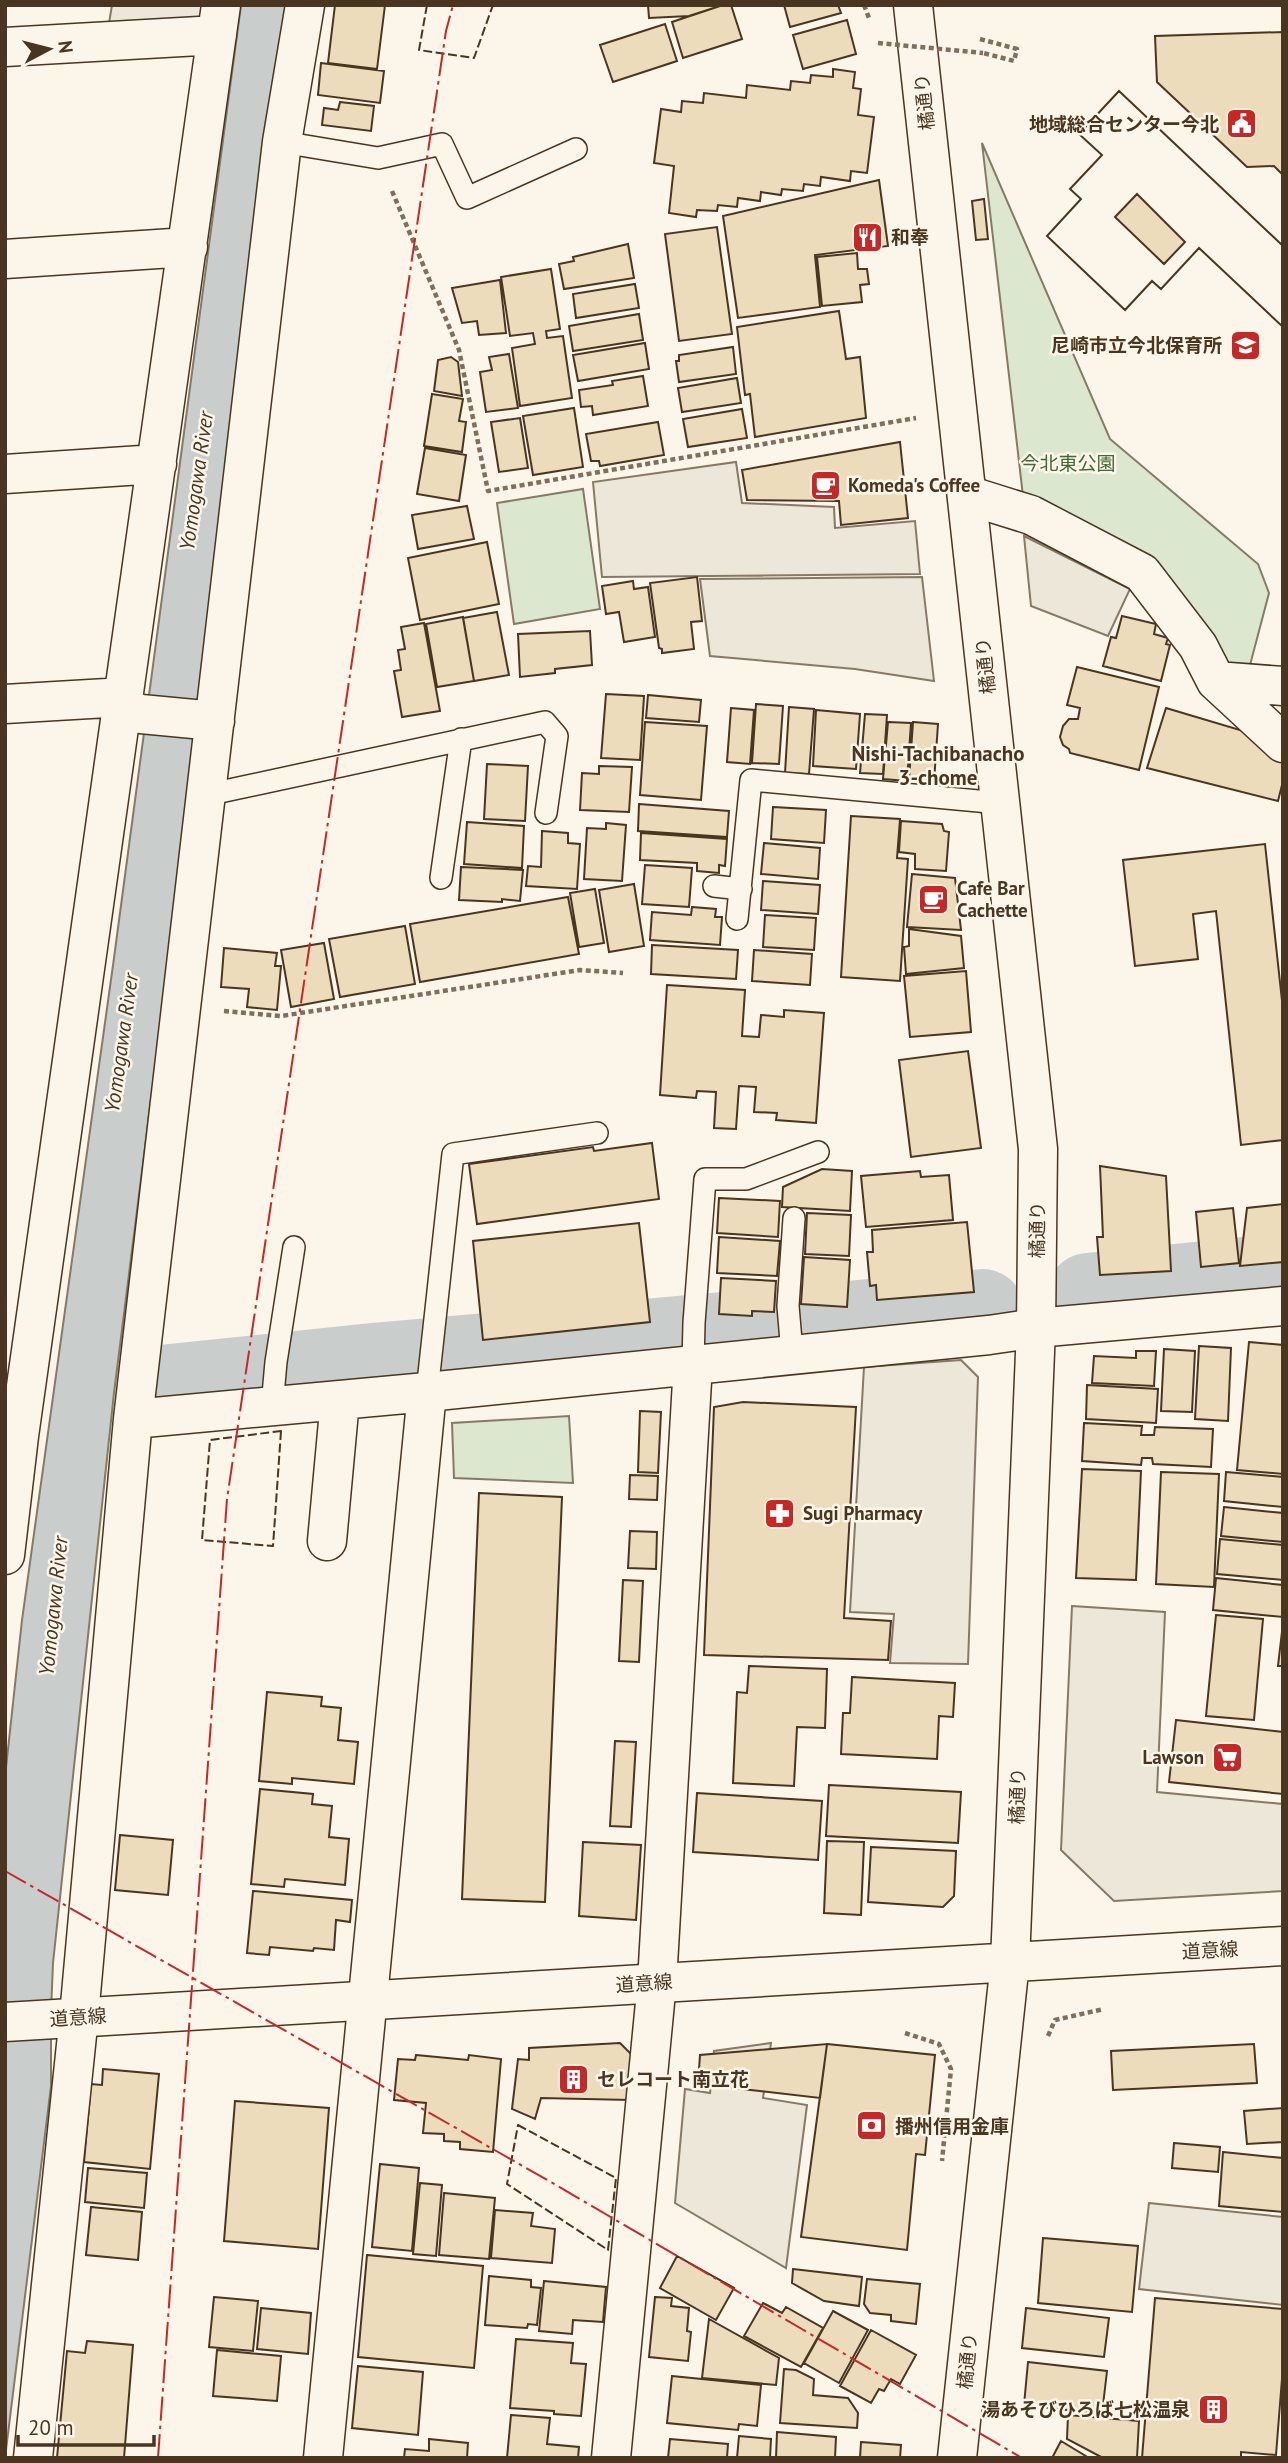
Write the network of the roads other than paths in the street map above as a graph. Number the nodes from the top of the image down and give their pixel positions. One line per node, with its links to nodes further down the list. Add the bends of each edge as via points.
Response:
1 (305, 5): 5 (street)
2 (913, 5): 11 (street, 橘通り)
3 (219, 20): 4 (street); 7 (street)
4 (5, 47)
5 (282, 142): 6 (lane, via 378,158 442,144 467,198); 16 (street)
6 (576, 149)
7 (188, 247): 8 (street); 9 (street)
8 (5, 259)
9 (157, 464): 10 (street); 15 (street)
10 (5, 474)
11 (967, 495): 12 (street, via 1031,515 1142,573 1198,646); 20 (street, 橘通り)
12 (1216, 681): 13 (street); 18 (street)
13 (1283, 687)
14 (5, 704): 15 (street)
15 (129, 706): 16 (street); 38 (street)
16 (210, 721): 19 (street)
17 (461, 739): 19 (lane); 21 (lane, via 545,722 557,736); 22 (lane)
18 (1283, 743)
19 (205, 795): 37 (street)
20 (1000, 803): 24 (lane, via 751,780); 31 (street, 橘通り, via 1038,1149)
21 (546, 813)
22 (441, 878)
23 (714, 886): 24 (lane)
24 (741, 889): 25 (lane)
25 (737, 919)
26 (597, 1133): 34 (lane, via 453,1154)
27 (818, 1152): 33 (lane, via 746,1179 705,1179)
28 (794, 1218): 32 (lane, via 788,1306)
29 (294, 1247): 35 (lane)
30 (1283, 1306): 31 (street)
31 (1036, 1328): 32 (street); 42 (street, 橘通り)
32 (792, 1347): 33 (street)
33 (693, 1358): 34 (street); 43 (street)
34 (427, 1386): 36 (street); 44 (street)
35 (272, 1399): 36 (street); 37 (street)
36 (340, 1400): 39 (street)
37 (133, 1419): 45 (street)
38 (12, 1437): 40 (street)
39 (327, 1541)
40 (5, 1555)
41 (1283, 1946): 42 (street, 道意線)
42 (1010, 1962): 43 (street, 道意線); 50 (street, 橘通り)
43 (657, 1982): 44 (street, 道意線); 49 (street)
44 (369, 2000): 45 (street, 道意線); 48 (street)
45 (73, 2017): 46 (street, 道意線); 47 (street)
46 (5, 2022)
47 (33, 2458)
48 (323, 2458)
49 (611, 2458)
50 (957, 2458)

